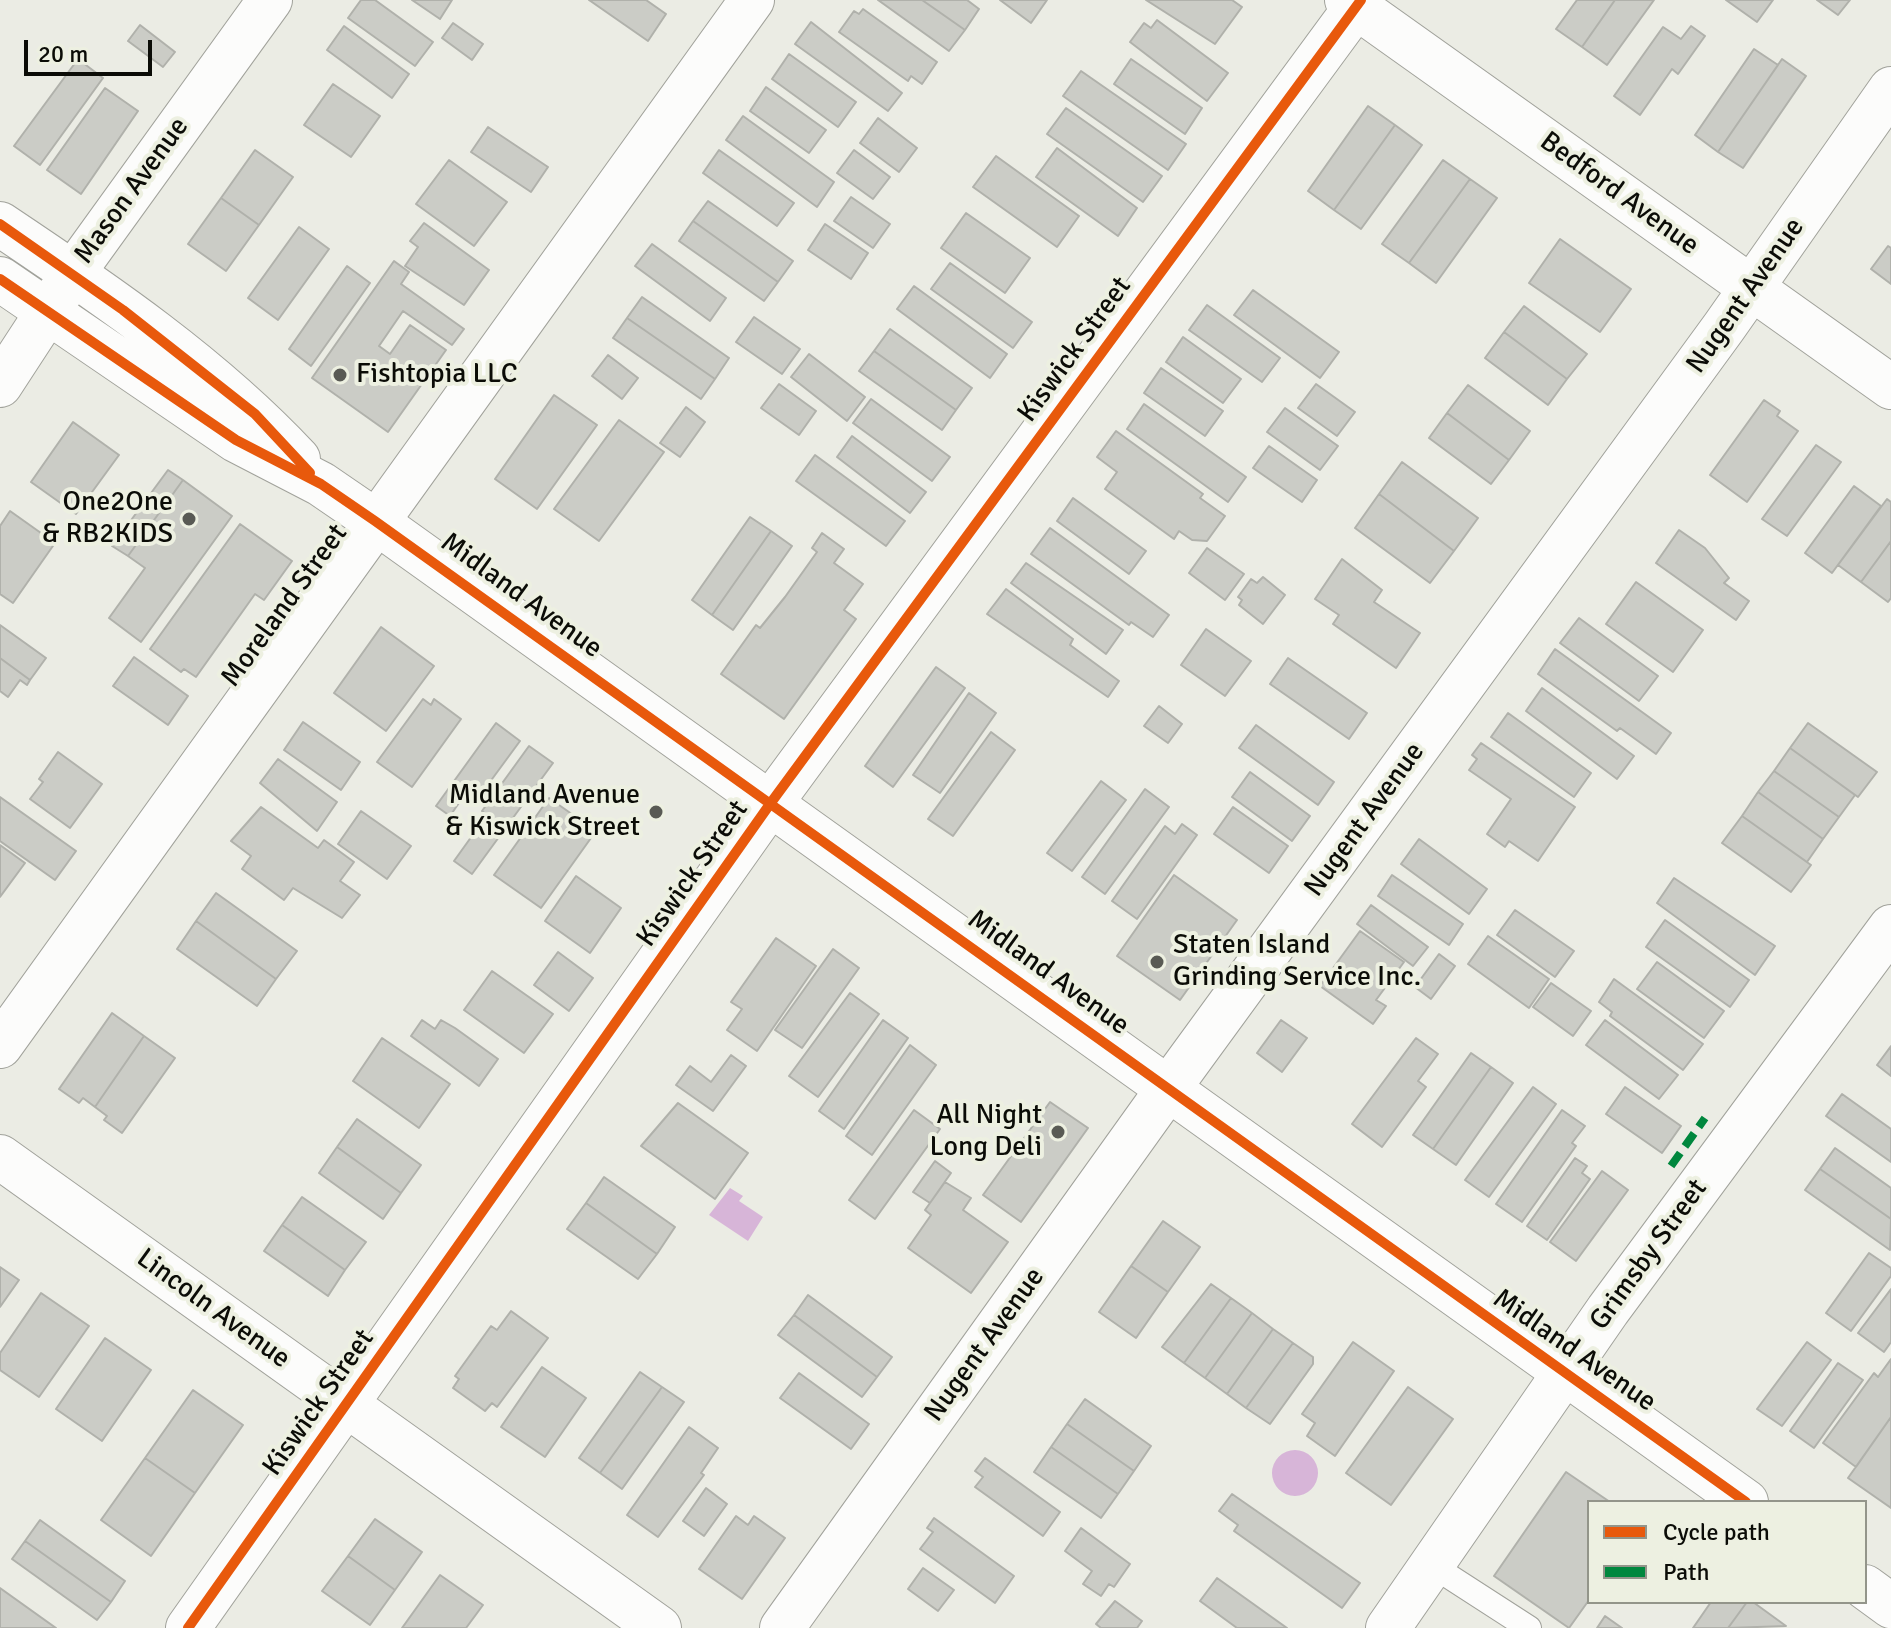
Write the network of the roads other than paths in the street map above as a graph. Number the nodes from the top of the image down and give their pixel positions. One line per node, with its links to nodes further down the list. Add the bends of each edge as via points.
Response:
1 (270, 0): 6 (street, Mason Avenue)
2 (752, 0): 13 (street, Moreland Street)
3 (1355, 2): 8 (street, Bedford Avenue); 14 (street, Kiswick Street)
4 (1891, 89): 8 (street, Nugent Avenue)
5 (0, 224): 6 (street, Midland Avenue)
6 (73, 273): 9 (street, Mason Avenue); 12 (street, Midland Avenue, via 255,414)
7 (0, 279): 9 (street, Midland Avenue)
8 (1752, 289): 11 (street, Bedford Avenue); 17 (street, Nugent Avenue)
9 (47, 314): 10 (street, Mason Avenue); 12 (street, Midland Avenue, via 236,440)
10 (0, 385)
11 (1891, 387)
12 (321, 484): 13 (street, Midland Avenue)
13 (375, 521): 14 (street, Midland Avenue); 16 (street, Moreland Street)
14 (770, 804): 17 (street, Midland Avenue); 20 (street, Kiswick Street)
15 (1891, 927): 19 (street, Grimsby Street)
16 (0, 1046)
17 (1168, 1089): 19 (street, Midland Avenue); 27 (street, Nugent Avenue)
18 (0, 1157): 20 (street, Lincoln Avenue)
19 (1565, 1373): 21 (street, Midland Avenue); 22 (street, Grimsby Street)
20 (347, 1405): 25 (street, Kiswick Street); 26 (street, Lincoln Avenue)
21 (1743, 1500)
22 (1433, 1566): 28 (street, Grimsby Street); 29 (lane)
23 (1867, 1588): 24 (street)
24 (1891, 1606)
25 (188, 1628)
26 (659, 1628)
27 (782, 1628)
28 (1388, 1628)
29 (1529, 1628)

